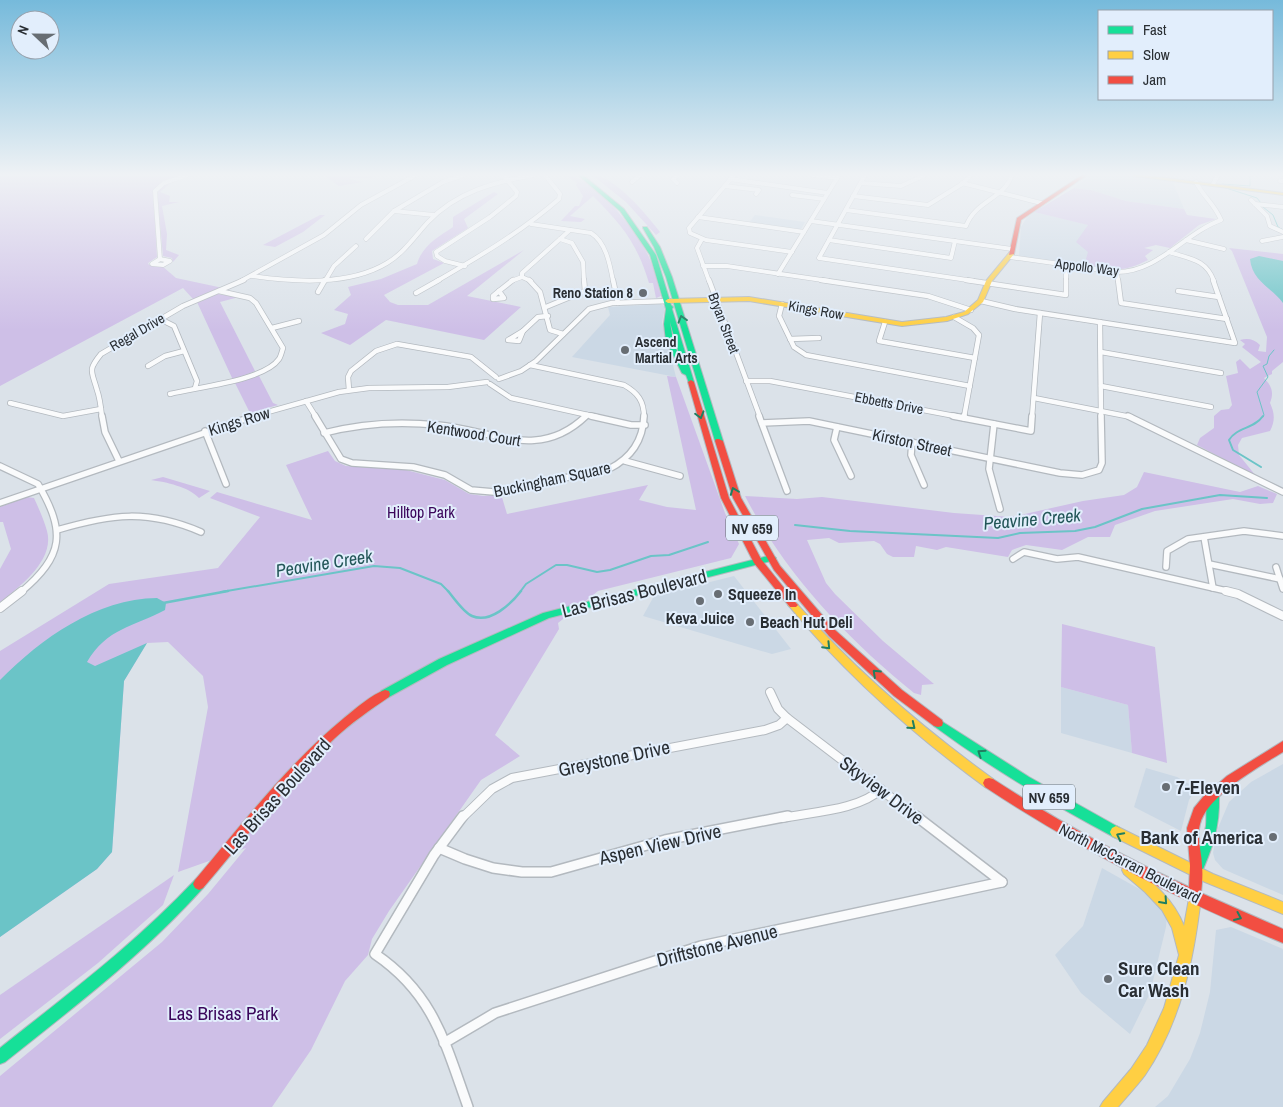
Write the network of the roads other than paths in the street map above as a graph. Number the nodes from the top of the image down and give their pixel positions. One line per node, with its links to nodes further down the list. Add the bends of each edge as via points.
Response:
1 (158, 227): 33 (street)
2 (335, 227): 39 (street, Regal Drive)
3 (379, 227): 22 (street)
4 (423, 227): 41 (street, via 385,265 360,274)
5 (475, 227): 35 (street, via 436,252 442,260)
6 (527, 227): 35 (street)
7 (548, 227): 17 (street)
8 (638, 227): 52 (main road, North McCarran Boulevard / NV 659)
9 (692, 227): 21 (street, Bryan Street, via 689,230 692,235)
10 (764, 227): 18 (street)
11 (807, 227): 18 (street)
12 (836, 227): 24 (street)
13 (849, 227): 26 (street, Appollo Way)
14 (1015, 227): 32 (main road)
15 (1203, 227): 25 (street, Appollo Way)
16 (1271, 227): 19 (street)
17 (570, 230): 23 (street); 51 (street, via 595,234 600,239)
18 (804, 232): 30 (street)
19 (1283, 232)
20 (1283, 237): 27 (street)
21 (702, 239): 30 (street); 36 (street, Bryan Street, via 697,248)
22 (366, 240)
23 (560, 240): 40 (street, via 522,273); 54 (street, via 572,243 580,256 585,291)
24 (829, 240): 26 (street, via 951,258); 42 (street, via 819,258)
25 (1186, 240): 29 (street); 31 (street, Appollo Way)
26 (955, 241): 32 (street, Appollo Way)
27 (1262, 241)
28 (356, 246): 41 (street)
29 (1224, 249)
30 (792, 252): 38 (street)
31 (1169, 252): 37 (street, Appollo Way, via 1136,271); 48 (street, via 1207,266)
32 (1011, 253): 34 (street, Appollo Way); 42 (main road, Kings Row)
33 (160, 259)
34 (1066, 265): 37 (street, Appollo Way); 42 (street, via 1066,294)
35 (465, 266): 47 (street)
36 (703, 266): 38 (street, via 727,266); 49 (street, Bryan Street)
37 (1117, 272): 60 (street, via 1121,303)
38 (778, 274): 55 (street, via 928,296)
39 (252, 276): 41 (street); 43 (street, Regal Drive)
40 (522, 277): 44 (street); 54 (street, via 536,286)
41 (325, 278): 46 (street)
42 (988, 283): 50 (main road, Kings Row)
43 (219, 291): 59 (street, Regal Drive); 64 (street, via 254,300)
44 (499, 291)
45 (1178, 291): 48 (street)
46 (318, 292)
47 (416, 293)
48 (1219, 297): 60 (street)
49 (715, 299): 52 (main road, Kings Row); 53 (main road, Kings Row, via 742,298); 77 (street, Bryan Street)
50 (981, 301): 55 (main road, Kings Row); 56 (street)
51 (618, 303): 52 (street, Kings Row); 66 (street, Kings Row, via 589,309)
52 (671, 303): 117 (main road, North McCarran Boulevard / NV 659, one-way to 52, via 747,519 728,474); 119 (main road, North McCarran Boulevard / NV 659, one-way to 119, via 664,317 674,355 692,386 725,498)
53 (782, 304): 62 (main road, Kings Row); 68 (street, via 779,316)
54 (546, 307): 57 (street)
55 (971, 310): 58 (main road, Kings Row)
56 (1040, 313): 63 (street); 85 (street)
57 (548, 316): 65 (street, via 538,318); 66 (street, via 550,330)
58 (954, 318): 62 (main road, Kings Row, via 922,324); 71 (street, via 978,332)
59 (160, 319): 69 (street, via 174,326); 89 (street, Regal Drive, via 107,349 93,363 91,376)
60 (1227, 319): 63 (street, via 1235,343)
61 (299, 322): 64 (street)
62 (885, 322): 71 (street, via 879,341)
63 (1100, 322): 70 (street)
64 (272, 328): 81 (street, via 283,348 275,363 232,382)
65 (523, 331)
66 (564, 332): 72 (street, Kings Row)
67 (819, 338): 68 (street)
68 (790, 339): 79 (street, via 797,350 811,356)
69 (184, 350): 73 (street); 81 (street, via 197,381)
70 (1101, 352): 75 (street); 80 (street)
71 (975, 358): 79 (street)
72 (530, 365): 76 (street, Kings Row); 95 (street, via 629,387 640,396)
73 (148, 366)
74 (487, 372): 76 (street); 78 (street); 83 (street, via 471,357 397,344 376,350 351,371)
75 (1221, 374)
76 (498, 379): 78 (street, Kings Row); 82 (street)
77 (746, 381): 92 (street, Ebbetts Drive, via 770,381); 93 (street, Bryan Street)
78 (488, 382): 82 (street); 83 (street, Kings Row, via 448,387)
79 (970, 386): 92 (street)
80 (1101, 386): 88 (street); 90 (street)
81 (195, 388): 84 (street)
82 (498, 388): 91 (street, via 511,398)
83 (349, 390): 86 (street, Kings Row)
84 (170, 394)
85 (1034, 398): 90 (street); 94 (street, Ebbetts Drive, via 1032,431)
86 (306, 401): 97 (street, Kings Row); 98 (street, Buckingham Square)
87 (10, 403): 89 (street, via 63,416)
88 (1211, 408)
89 (101, 409): 102 (street, Regal Drive, via 105,432)
90 (1102, 410): 100 (street, Kirston Street, via 1102,467 1089,474 1060,473); 110 (street, via 1136,419)
91 (587, 415): 95 (street); 98 (street, Kentwood Court, via 570,430 536,440 508,440 431,424 360,424)
92 (964, 418): 94 (street, Ebbetts Drive)
93 (762, 423): 96 (street, Kirston Street, via 802,421); 109 (street, Bryan Street)
94 (994, 424): 100 (street)
95 (645, 425): 101 (street, via 642,438)
96 (837, 427): 99 (street, Kirston Street); 105 (street, via 834,440)
97 (205, 432): 102 (street, Kings Row); 106 (street)
98 (324, 432): 101 (street, Buckingham Square, via 338,456 346,462 413,467 445,475 478,492 494,492 609,469)
99 (912, 442): 100 (street, Kirston Street); 107 (street, via 910,455)
100 (990, 459): 112 (street, via 989,469)
101 (625, 460): 104 (street)
102 (119, 461): 108 (street, Kings Row)
103 (0, 466): 108 (street, via 35,481)
104 (680, 476)
105 (851, 476)
106 (226, 484)
107 (924, 485)
108 (41, 488): 111 (street, Kings Row); 113 (street)
109 (787, 491)
110 (1283, 492)
111 (0, 503)
112 (1000, 509)
113 (57, 530): 114 (street, via 95,519 136,514 162,516); 126 (street, via 57,544 48,563 22,591)
114 (201, 532)
115 (1283, 536): 116 (street, via 1251,530)
116 (1204, 538): 120 (street); 121 (street, via 1188,539 1171,547 1167,551)
117 (772, 558): 119 (main road, Las Brisas Boulevard); 135 (main road, North McCarran Boulevard / NV 659, one-way to 117, via 1055,800 981,754 912,705 826,624)
118 (1013, 559): 124 (street, via 1024,552 1057,559 1078,557)
119 (757, 562): 134 (main road, North McCarran Boulevard / NV 659, one-way to 134, via 816,634 892,709 1000,790); 142 (main road, Las Brisas Boulevard, via 546,615 385,694 346,722 302,762 195,889 145,938)
120 (1209, 564): 123 (street); 124 (street)
121 (1166, 567)
122 (1276, 567): 123 (street)
123 (1280, 579): 125 (street)
124 (1214, 588): 127 (street, via 1238,594)
125 (1283, 589)
126 (0, 608)
127 (1283, 616)
128 (770, 692): 129 (street, Skyview Drive, via 778,709)
129 (787, 718): 131 (street, Skyview Drive); 133 (street, Greystone Drive, via 765,730 501,782 484,794)
130 (1283, 746): 132 (main road, via 1229,779)
131 (881, 789): 133 (street, Aspen View Drive, via 873,797 858,803 665,840 551,872 496,868 459,858); 136 (street, Skyview Drive)
132 (1213, 797): 135 (main road, via 1214,814); 135 (main road, via 1201,808 1192,835)
133 (439, 848): 141 (street, Greystone Drive, via 375,954 391,963 417,988)
134 (1114, 858): 137 (main road, North McCarran Boulevard / NV 659); 140 (main road, one-way to 140, via 1168,905 1184,934)
135 (1196, 872): 137 (main road); 138 (main road, North McCarran Boulevard / NV 659)
136 (1002, 882): 141 (street, Driftstone Avenue, via 701,946 495,1013)
137 (1194, 897): 139 (main road, North McCarran Boulevard / NV 659, one-way to 139); 140 (main road)
138 (1283, 908)
139 (1283, 936)
140 (1185, 954): 144 (main road, via 1172,1001 1153,1048 1132,1080)
141 (444, 1043): 143 (street)
142 (0, 1057)
143 (468, 1107)
144 (1108, 1107)

